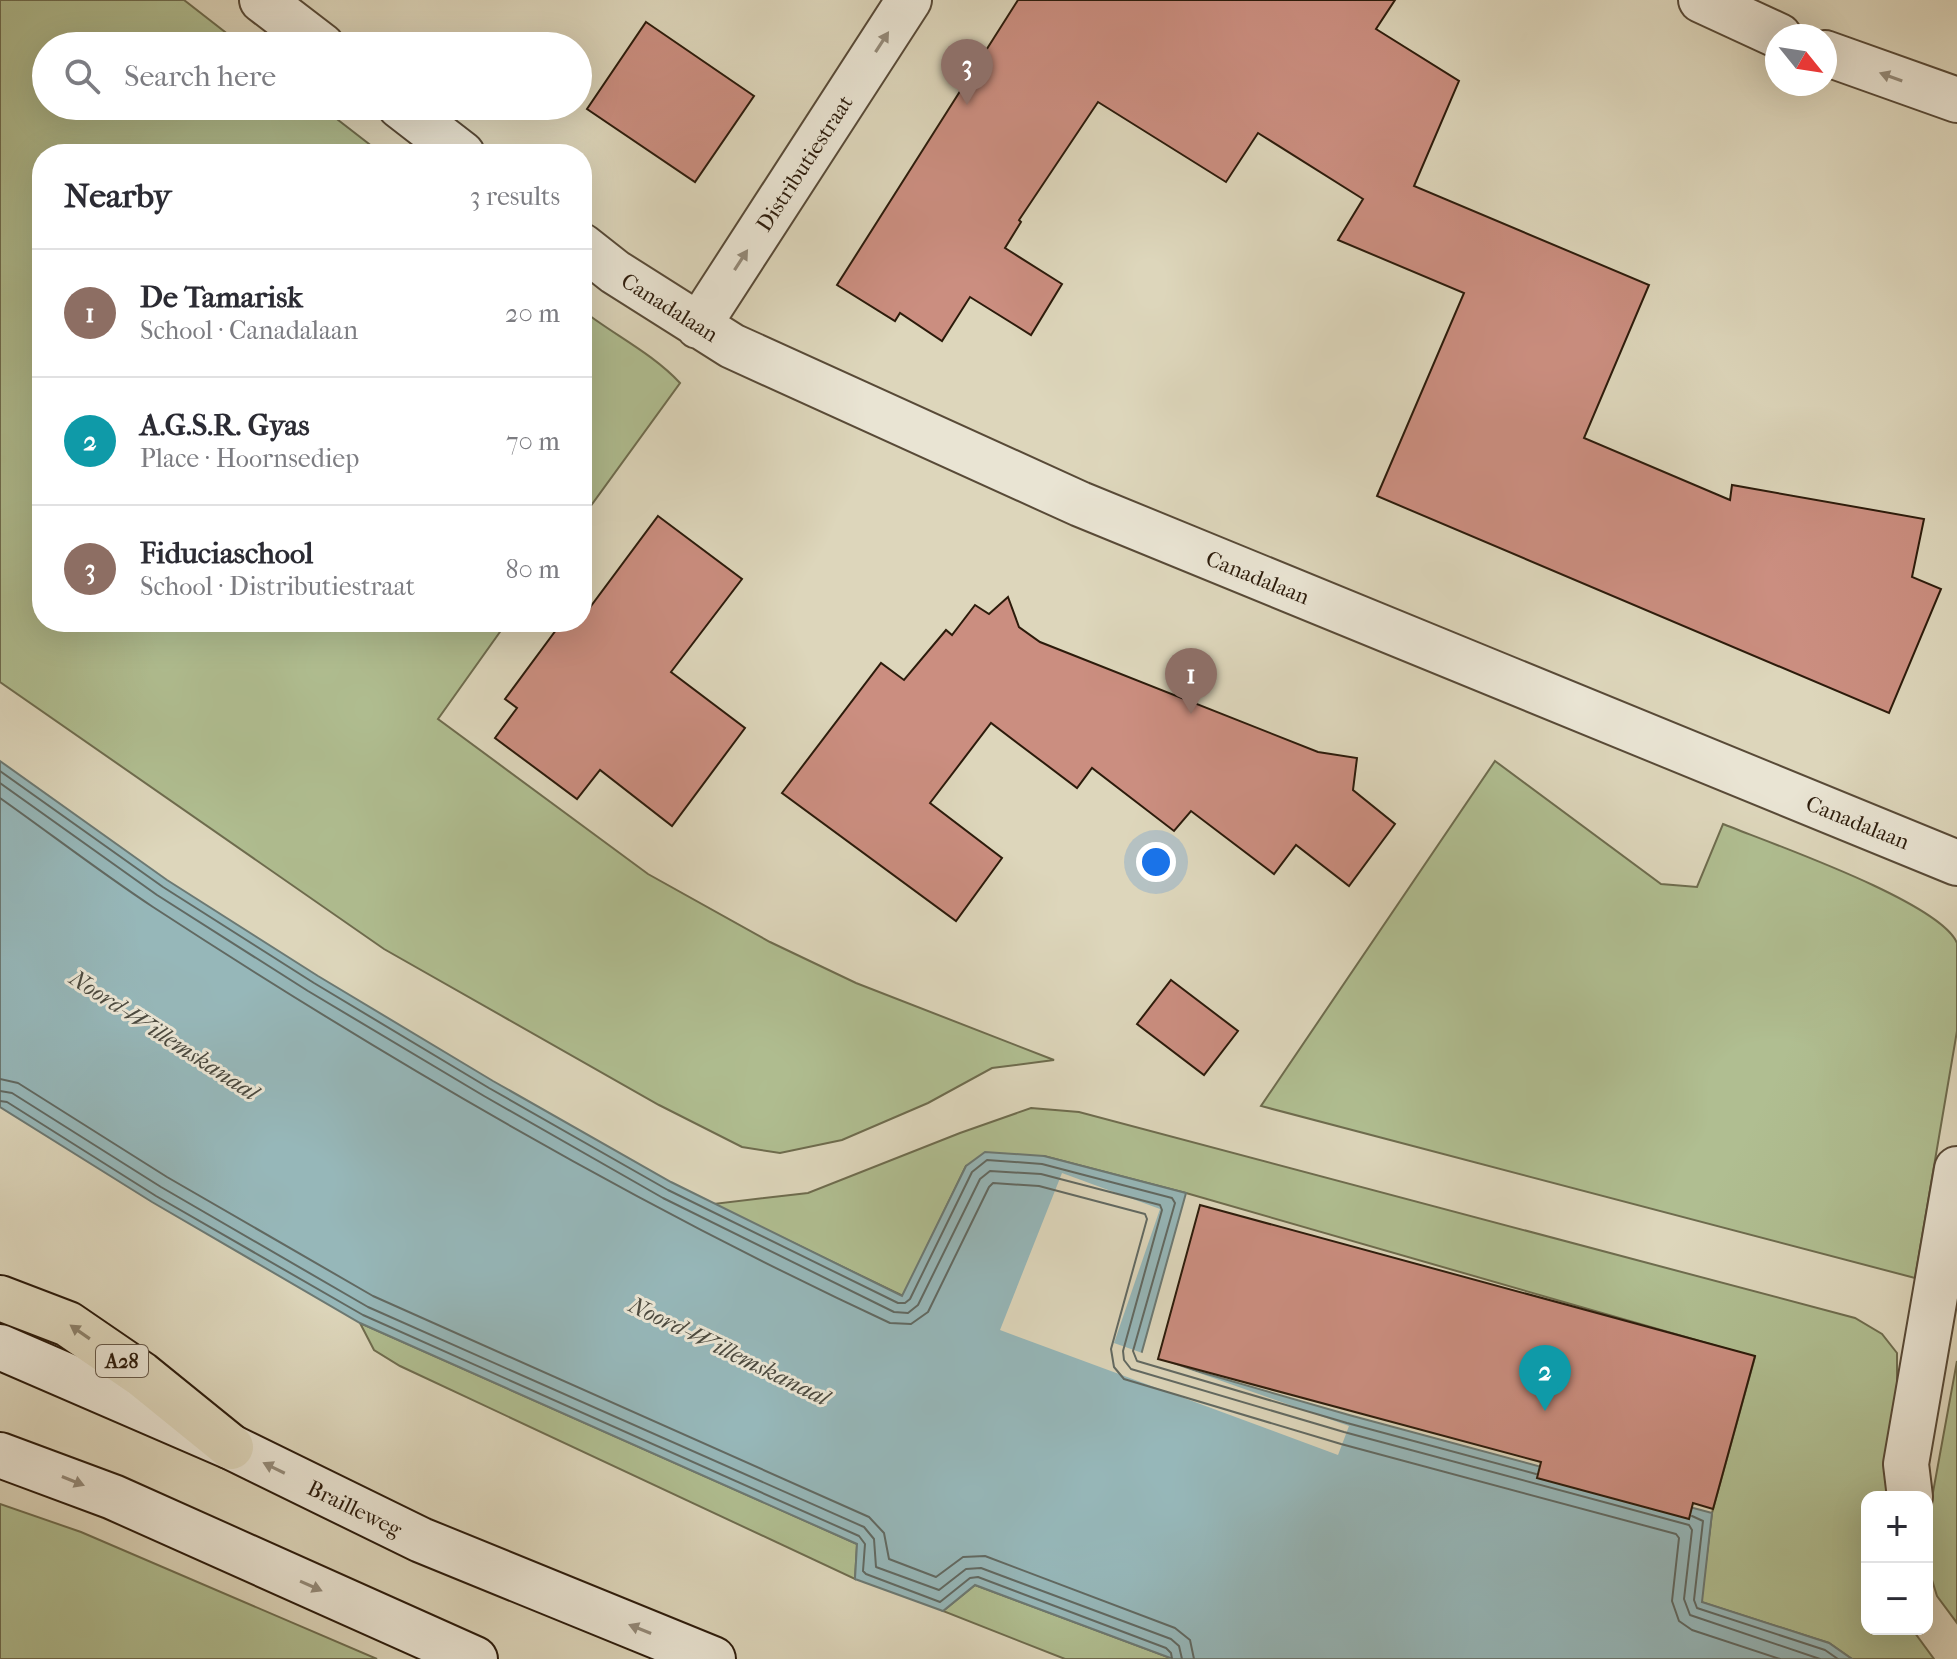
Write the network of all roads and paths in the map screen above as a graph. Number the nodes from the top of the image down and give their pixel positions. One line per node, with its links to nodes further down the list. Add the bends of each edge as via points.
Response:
1 (262, 0): 5 (street)
2 (909, 0): 11 (street, Distributiestraat, one-way to 2)
3 (1701, 0): 4 (street)
4 (1765, 30)
5 (304, 32)
6 (1837, 57): 7 (street, one-way to 6)
7 (1957, 100)
8 (418, 120): 9 (street)
9 (449, 144)
10 (592, 254): 11 (street, Canadalaan)
11 (698, 326): 12 (street, Canadalaan, via 1080,504)
12 (1957, 863)
13 (1957, 1169): 18 (street, via 1906,1464)
14 (0, 1298): 16 (highway, A28, one-way to 14, via 141,1374 68,1324)
15 (0, 1347): 16 (street, Brailleweg)
16 (231, 1447): 20 (street, Brailleweg, one-way to 16, via 421,1540)
17 (0, 1455): 19 (street, one-way to 19, via 113,1497)
18 (1909, 1491)
19 (475, 1659)
20 (713, 1659)

